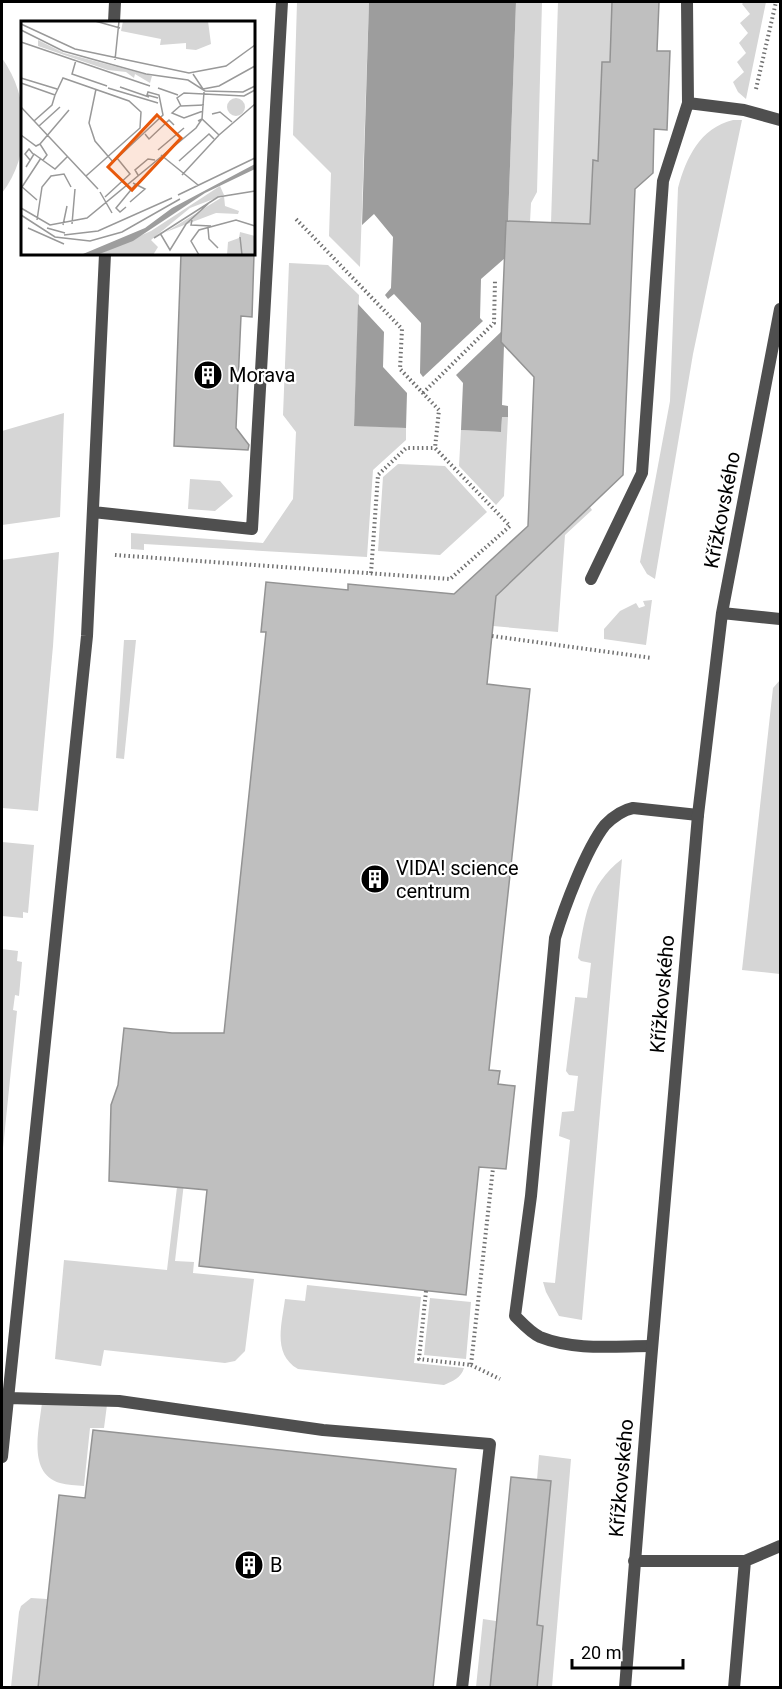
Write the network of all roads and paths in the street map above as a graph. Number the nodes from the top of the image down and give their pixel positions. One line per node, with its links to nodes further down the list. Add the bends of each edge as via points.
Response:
1 (115, 2): 5 (street)
2 (282, 2): 9 (street)
3 (687, 2): 6 (street)
4 (776, 2): 7 (path)
5 (114, 21)
6 (688, 103): 7 (street); 18 (street, via 663,180 642,473)
7 (751, 112): 8 (street)
8 (780, 120)
9 (272, 194): 13 (path, via 402,329 400,369); 15 (street, via 252,529)
10 (105, 255): 15 (street)
11 (495, 281): 13 (path, via 494,323)
12 (780, 309): 19 (street, Křížkovského)
13 (423, 393): 14 (path, via 439,410)
14 (435, 448): 17 (path, via 406,448 378,475); 17 (path, via 510,526 450,579)
15 (93, 512): 16 (street)
16 (91, 553): 17 (path); 29 (street, via 87,636)
17 (370, 573)
18 (591, 579)
19 (722, 613): 20 (street); 23 (street, Křížkovského)
20 (780, 619)
21 (492, 636): 22 (path)
22 (652, 658)
23 (698, 815): 26 (street, Křížkovského); 26 (street, via 633,808 605,825 563,912 555,938 533,1174 514,1316 538,1336 569,1344)
24 (494, 1168): 27 (path)
25 (426, 1291): 27 (path, via 419,1359)
26 (652, 1346): 32 (street, Křížkovského)
27 (471, 1365): 28 (path)
28 (500, 1379)
29 (8, 1398): 30 (street); 34 (street, via 119,1401 324,1430 490,1444)
30 (2, 1457)
31 (780, 1546): 33 (street)
32 (634, 1561): 33 (street); 35 (street, Křížkovského)
33 (745, 1561): 36 (street)
34 (462, 1688)
35 (625, 1688)
36 (734, 1688)

